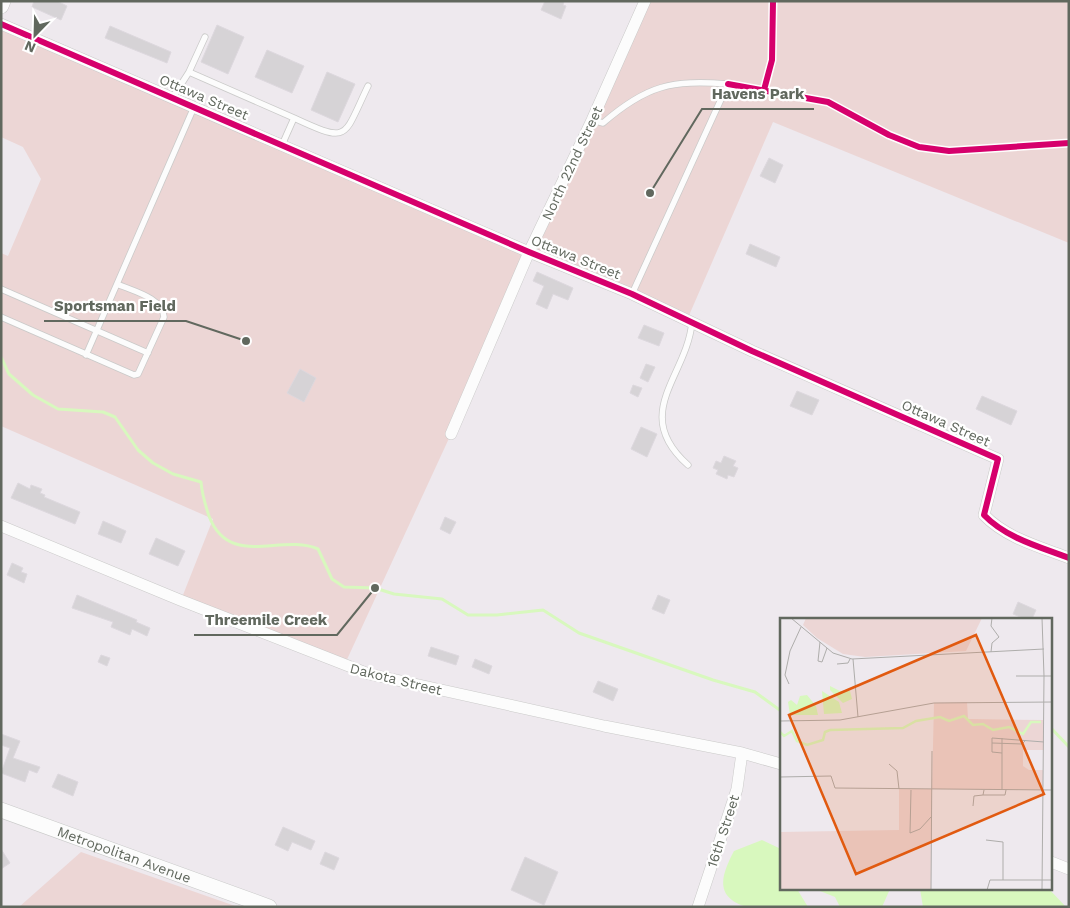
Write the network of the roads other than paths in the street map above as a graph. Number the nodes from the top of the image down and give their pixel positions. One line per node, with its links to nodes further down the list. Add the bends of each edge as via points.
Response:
1 (3, 1): 3 (street)
2 (645, 1): 11 (street, North 22nd Street)
3 (1, 6)
4 (1, 24): 8 (street, Ottawa Street)
5 (205, 37): 6 (lane)
6 (189, 72): 8 (lane); 10 (lane)
7 (368, 86): 10 (lane, via 347,129 338,135 328,134)
8 (173, 97): 9 (street, Ottawa Street)
9 (194, 106): 12 (street, Ottawa Street); 14 (lane)
10 (294, 118): 12 (lane)
11 (592, 120): 13 (street, North 22nd Street); 16 (lane, via 603,122 626,103 673,83 728,84)
12 (282, 144): 13 (street, Ottawa Street)
13 (529, 252): 16 (street, Ottawa Street); 22 (street, North 22nd Street)
14 (117, 284): 19 (lane); 20 (lane, via 158,303 163,309 164,317)
15 (1, 288): 19 (lane)
16 (632, 294): 18 (street, Ottawa Street)
17 (1, 317): 21 (lane)
18 (692, 322): 23 (lane, via 689,340 665,395 662,415 669,446); 25 (street, Ottawa Street, via 998,459 984,515 1014,536)
19 (97, 329): 20 (lane); 21 (lane)
20 (148, 353): 21 (lane, via 138,374 134,375)
21 (86, 355)
22 (451, 434)
23 (688, 465)
24 (1, 526): 26 (street, Dakota Street, via 369,674)
25 (1069, 558)
26 (742, 753): 27 (street, Dakota Street); 32 (street, 16th Street, via 737,789)
27 (780, 764)
28 (1, 810): 31 (street, Metropolitan Avenue)
29 (1052, 862): 30 (street)
30 (1069, 869)
31 (269, 907)
32 (698, 907)

